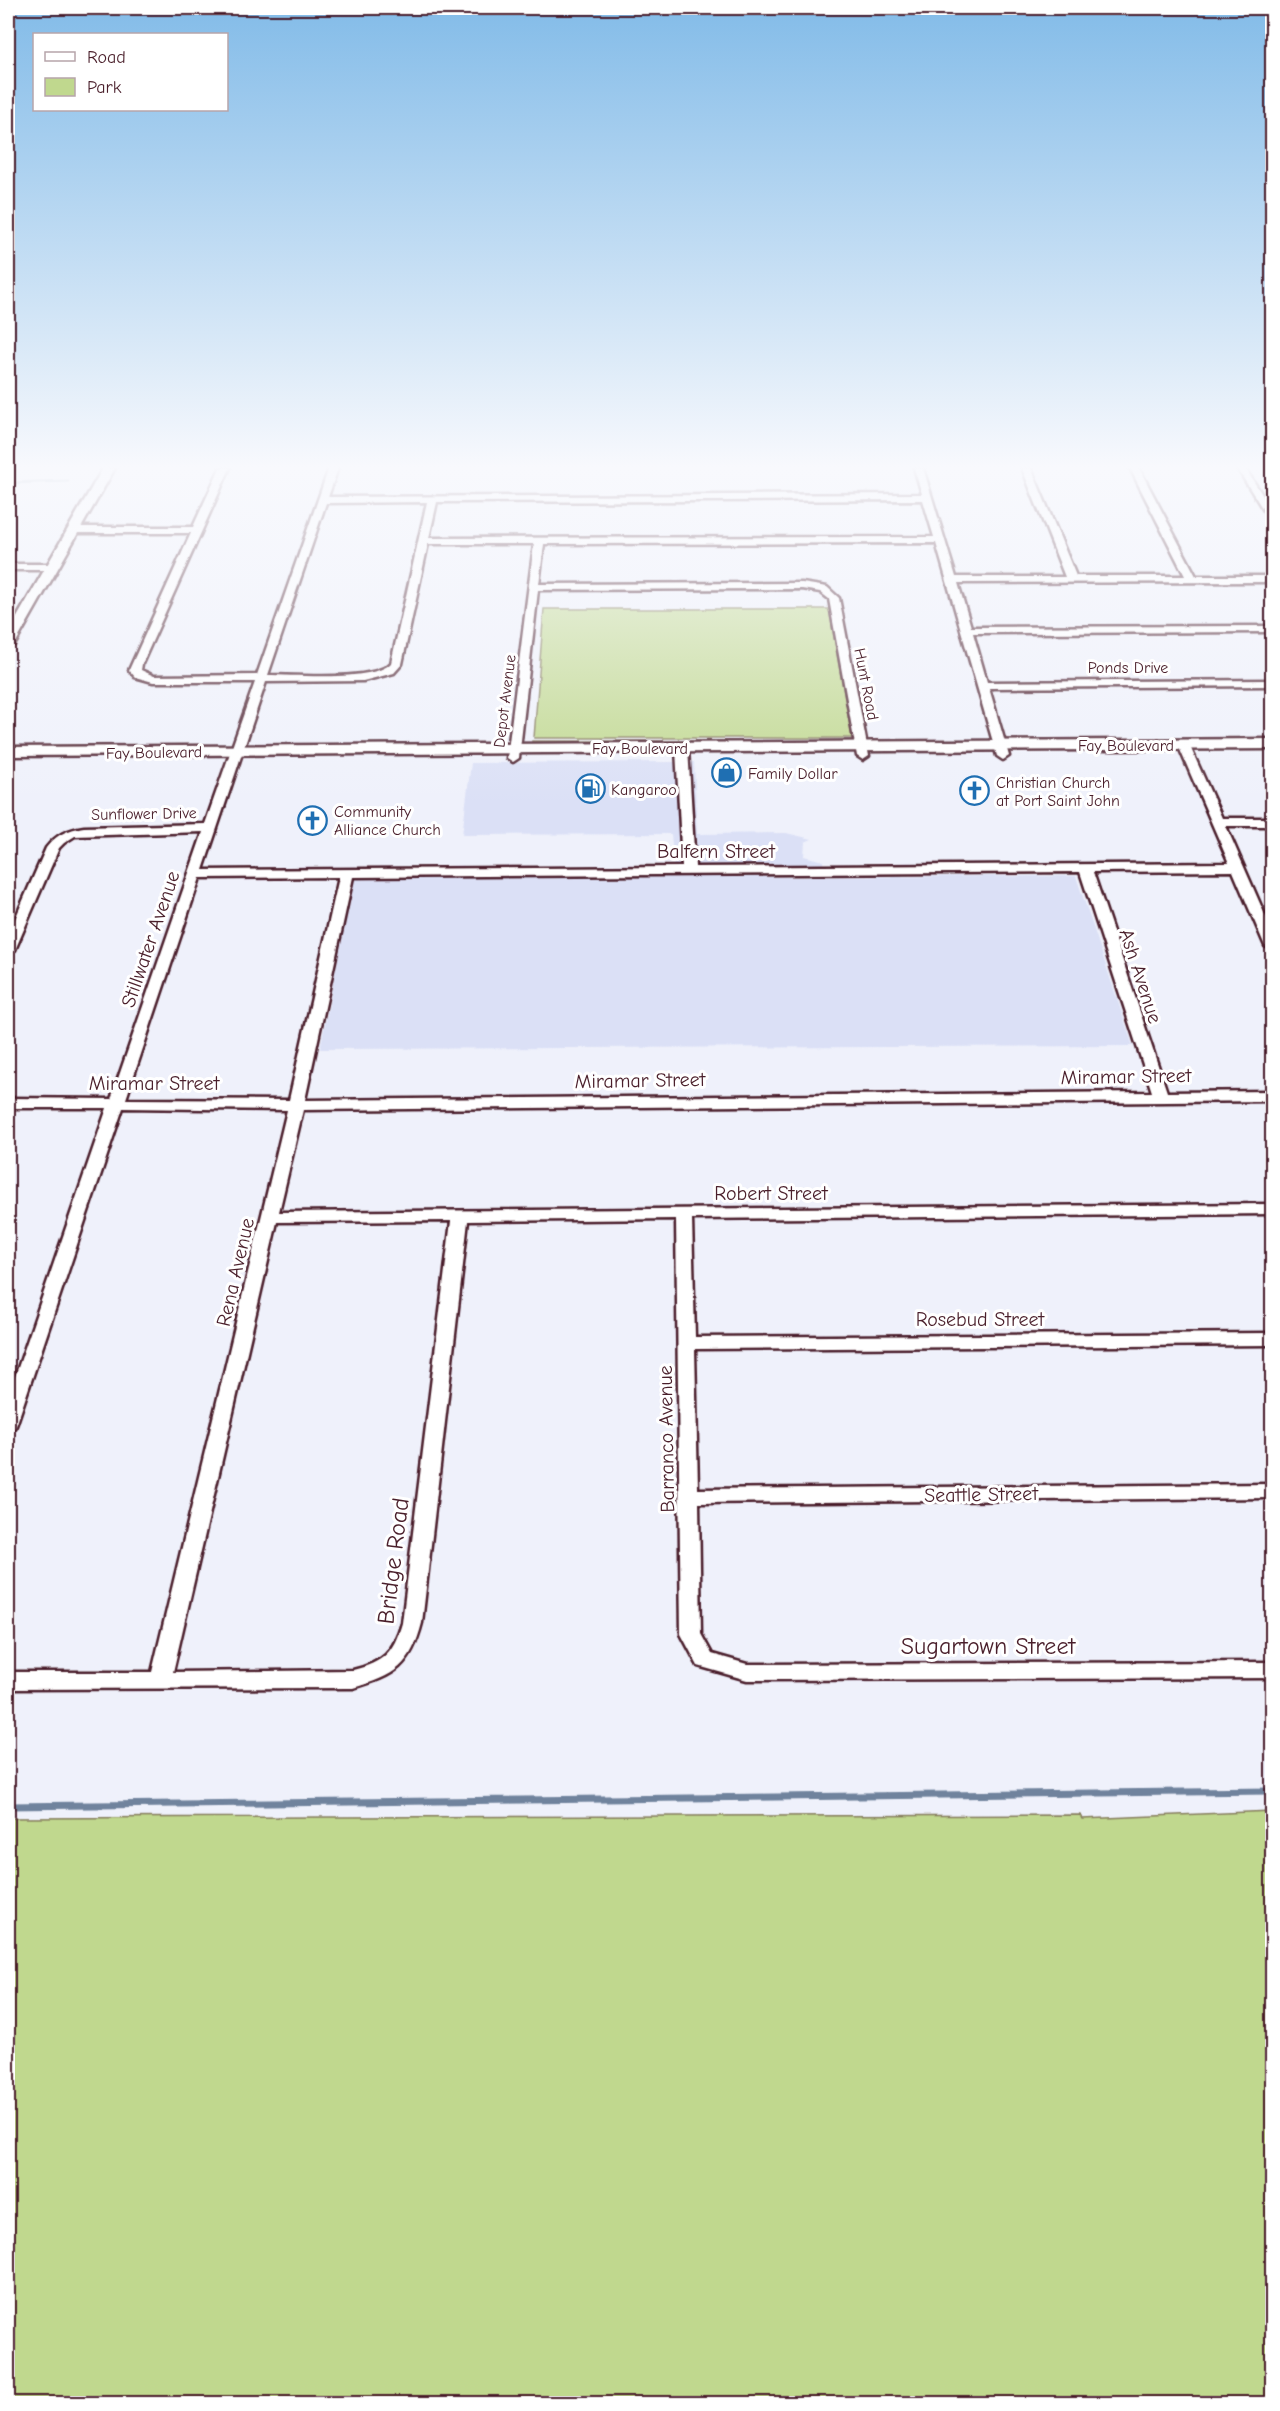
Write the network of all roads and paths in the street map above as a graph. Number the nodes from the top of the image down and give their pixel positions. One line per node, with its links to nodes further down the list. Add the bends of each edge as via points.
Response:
1 (952, 580): 9 (street)
2 (44, 581): 10 (main road)
3 (174, 581): 11 (street, via 135,670 139,675 153,679)
4 (295, 581): 11 (street, Stillwater Avenue)
5 (415, 581): 11 (street, via 396,664 390,671 363,678)
6 (536, 581): 7 (street, Depot Avenue)
7 (535, 587): 16 (street, Hunt Road, via 823,589 834,598); 20 (street, Depot Avenue)
8 (1272, 629): 9 (street)
9 (966, 630): 13 (street)
10 (8, 644)
11 (261, 679): 22 (street, Stillwater Avenue)
12 (1272, 683): 13 (street, Ponds Drive)
13 (983, 685): 17 (street)
14 (1272, 744): 15 (main road, Fay Boulevard)
15 (1186, 750): 17 (main road, Fay Boulevard); 21 (main road, Fay Boulevard); 24 (street)
16 (863, 751): 17 (main road, Fay Boulevard); 19 (main road, Fay Boulevard)
17 (1002, 751)
18 (8, 752): 22 (main road, Fay Boulevard)
19 (682, 752): 20 (main road, Fay Boulevard); 29 (street)
20 (514, 753): 22 (main road, Fay Boulevard)
21 (1272, 754)
22 (235, 755): 23 (main road, Fay Boulevard); 26 (street, Stillwater Avenue)
23 (8, 760)
24 (1219, 822): 25 (street); 27 (street)
25 (1272, 822)
26 (209, 828): 31 (street, Stillwater Avenue); 33 (street, Sunflower Drive, via 71,833 53,848)
27 (1238, 867): 28 (street, Balfern Street); 32 (street)
28 (1085, 868): 29 (street, Balfern Street); 35 (street, Ash Avenue)
29 (689, 871): 30 (street, Balfern Street)
30 (347, 873): 31 (street, Balfern Street); 38 (street, Rena Avenue)
31 (194, 874): 37 (street, Stillwater Avenue)
32 (1272, 946)
33 (8, 950)
34 (1272, 1096): 35 (street, Miramar Street)
35 (1161, 1097): 38 (street, Miramar Street)
36 (8, 1103): 37 (street, Miramar Street)
37 (116, 1104): 38 (street, Miramar Street); 45 (street, Stillwater Avenue)
38 (296, 1105): 41 (street, Rena Avenue)
39 (1272, 1209): 40 (street, Robert Street)
40 (684, 1214): 42 (street, Robert Street); 44 (street, Barranco Avenue)
41 (270, 1217): 42 (street, Robert Street); 51 (street, Rena Avenue)
42 (460, 1217): 51 (street, Bridge Road, via 407,1645 395,1663 378,1673 353,1679)
43 (1272, 1339): 44 (street, Rosebud Street)
44 (687, 1343): 47 (street, Barranco Avenue)
45 (8, 1423)
46 (1272, 1491): 47 (street, Seattle Street)
47 (689, 1496): 48 (street, Barranco Avenue, via 691,1634)
48 (705, 1660): 49 (street, Sugartown Street, via 747,1672)
49 (1272, 1670)
50 (8, 1681): 51 (street, Bridge Road)
51 (160, 1681)

